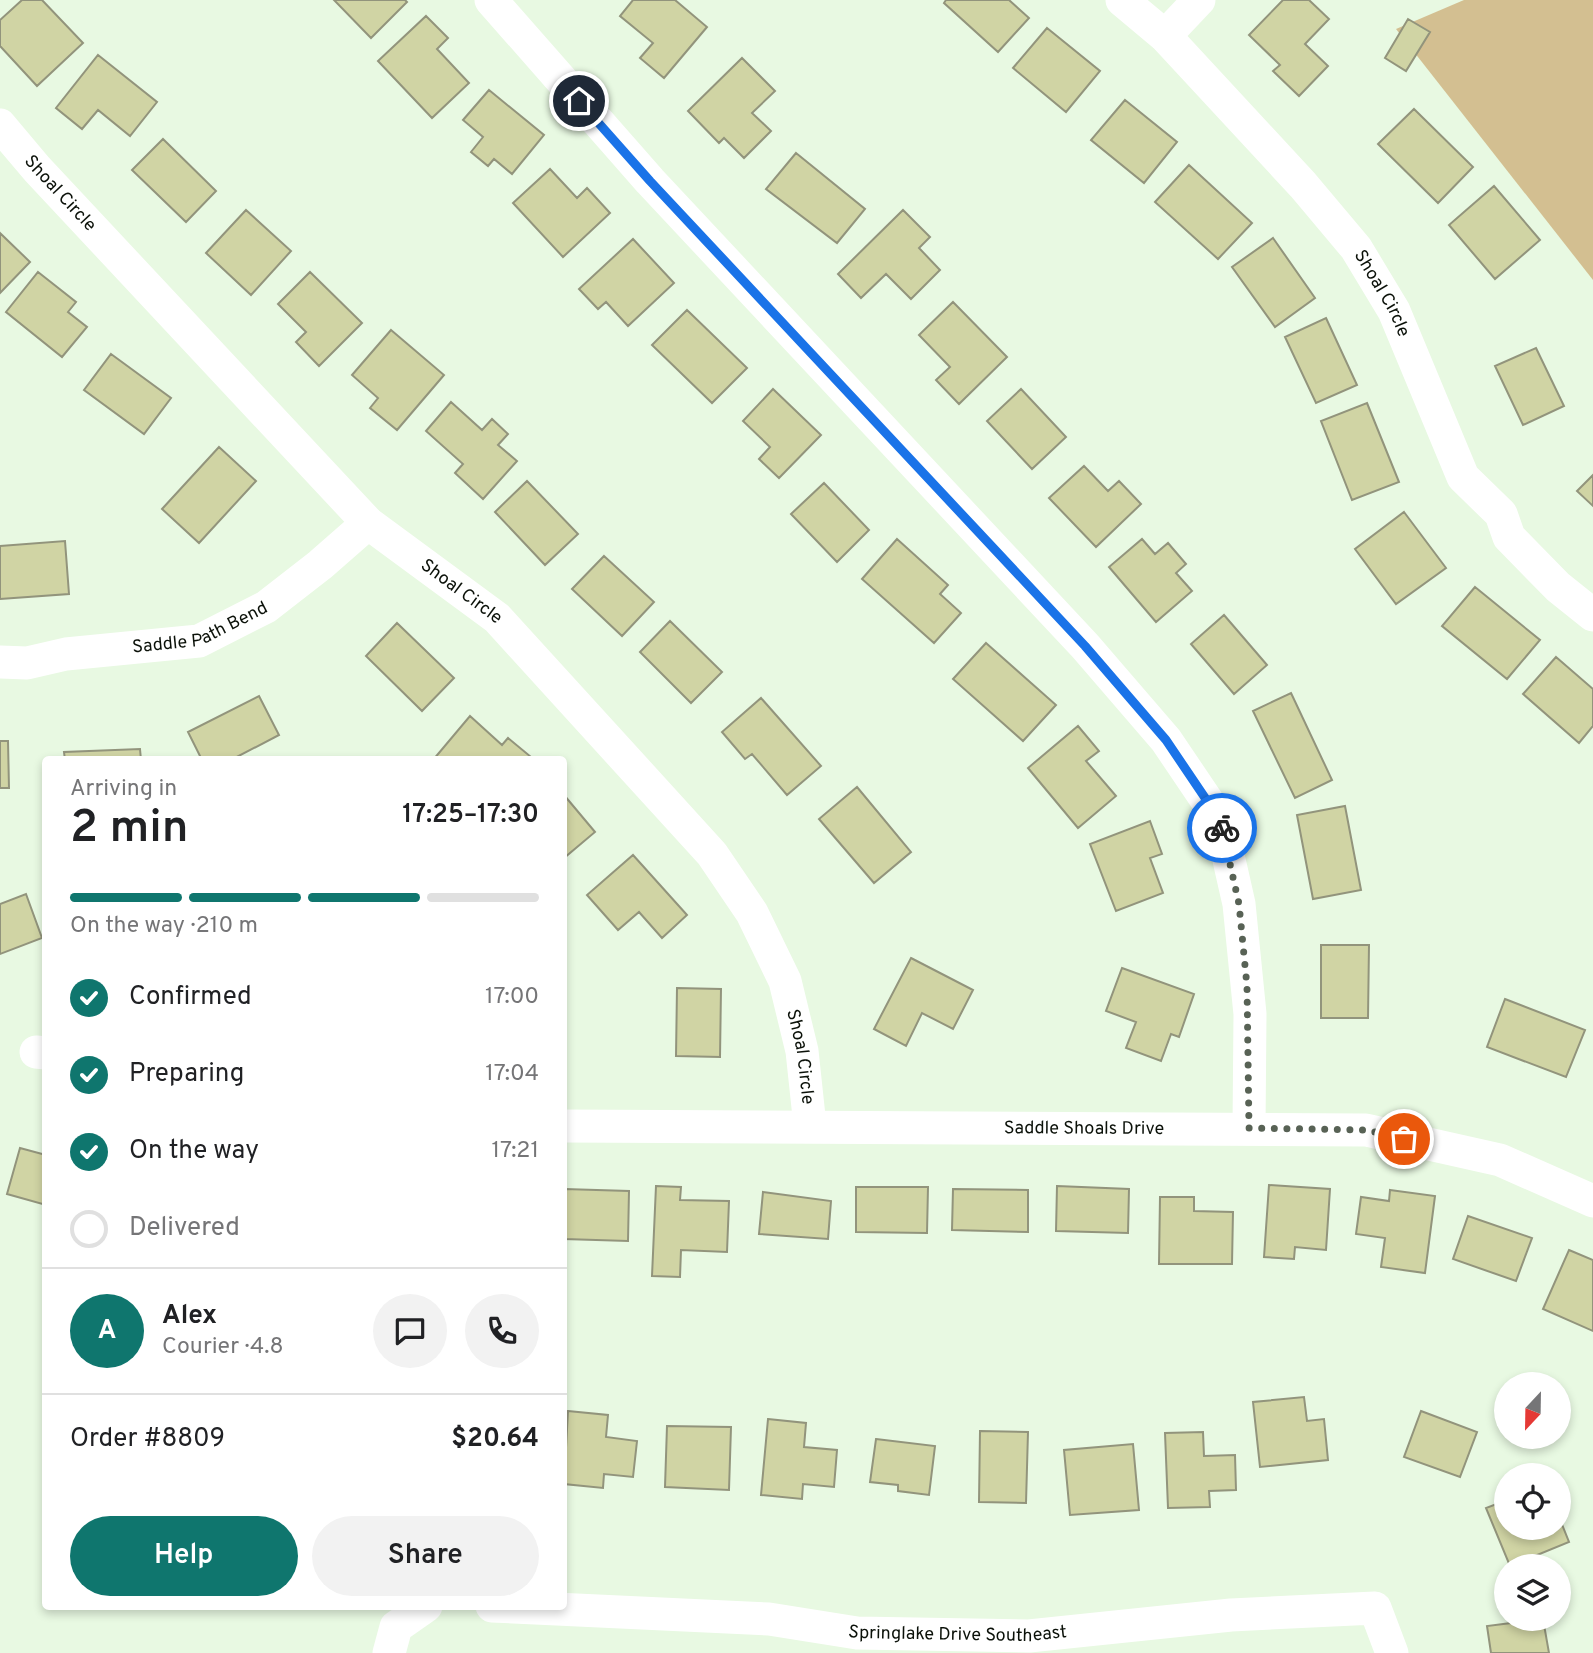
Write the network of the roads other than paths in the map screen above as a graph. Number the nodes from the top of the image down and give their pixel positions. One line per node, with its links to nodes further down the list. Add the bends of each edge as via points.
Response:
1 (491, 0): 11 (street, via 650,181 1085,646 1166,740 1205,797 1220,820 1239,904 1250,1014)
2 (1122, 0): 4 (street, Shoal Circle)
3 (1199, 0): 4 (street)
4 (1165, 36): 7 (street, Shoal Circle, via 1356,248 1394,311 1463,477 1501,514 1509,537)
5 (0, 125): 6 (street, Shoal Circle)
6 (368, 523): 8 (street, Saddle Path Bend, via 266,607 199,641 66,654 27,663); 10 (street, Shoal Circle, via 497,618 712,854 752,913 785,981 802,1051)
7 (1593, 615)
8 (0, 662)
9 (567, 1126): 10 (street, Saddle Shoals Drive)
10 (810, 1126): 11 (street, Saddle Shoals Drive)
11 (1249, 1128): 12 (street, Saddle Shoals Drive, via 1366,1130 1500,1160)
12 (1593, 1201)
13 (420, 1610): 15 (street, via 396,1627)
14 (567, 1610): 16 (street, Springlake Drive Southeast, via 769,1619 857,1633 1029,1636 1231,1615 1375,1608)
15 (389, 1653)
16 (1392, 1653)

